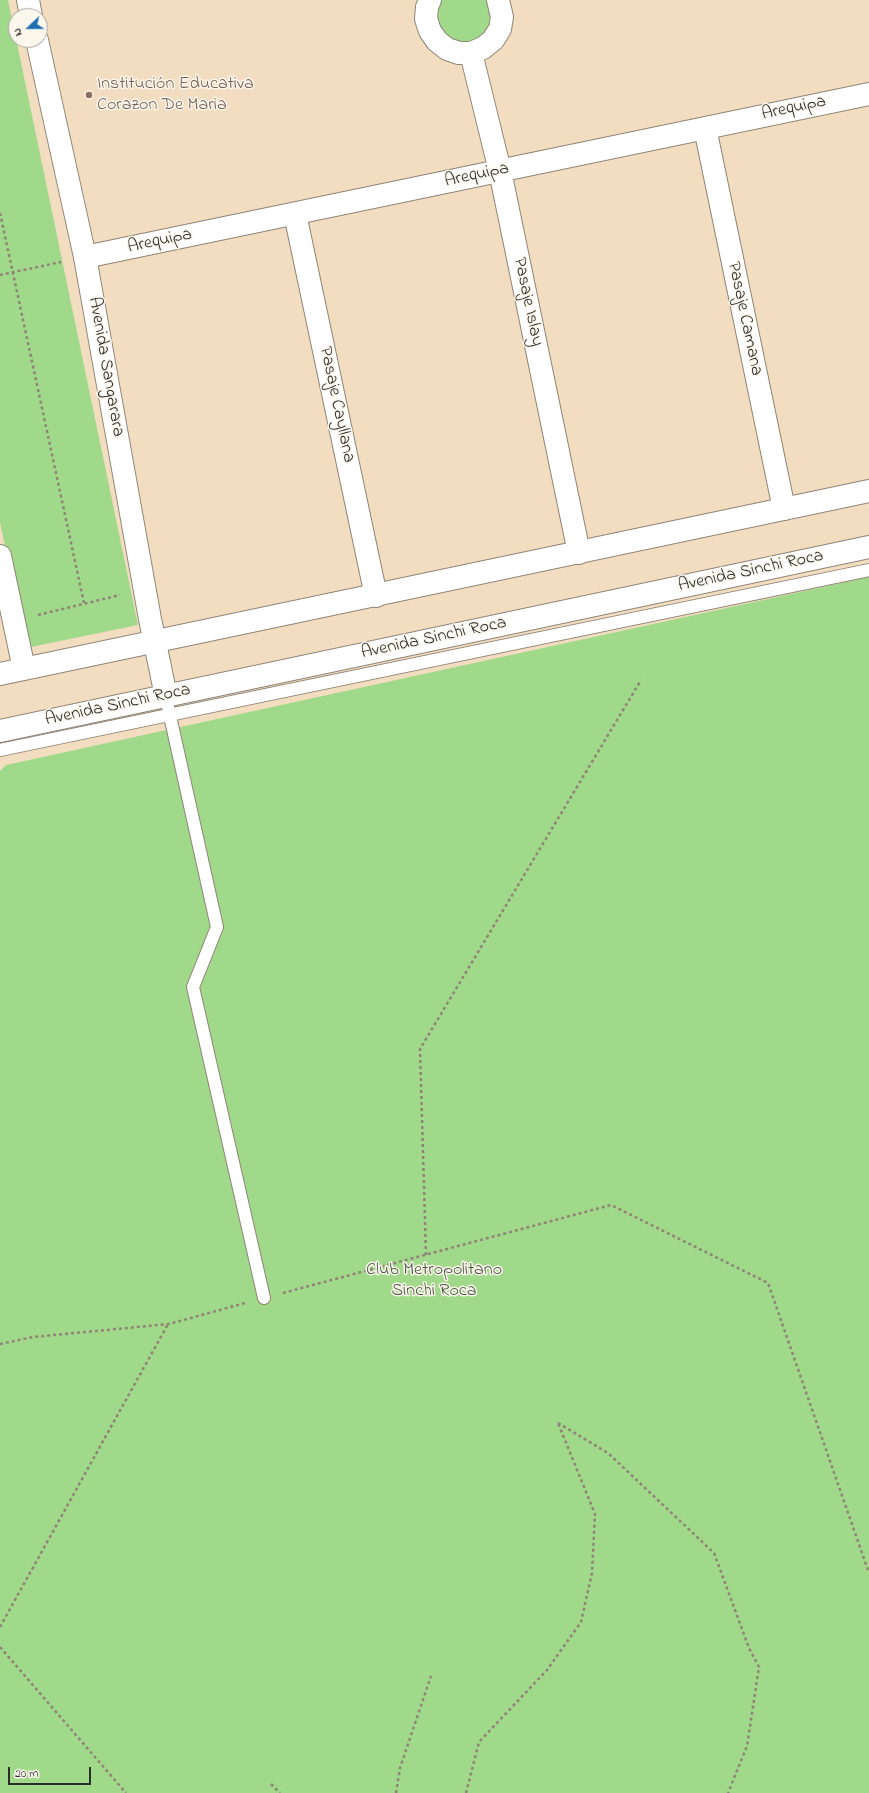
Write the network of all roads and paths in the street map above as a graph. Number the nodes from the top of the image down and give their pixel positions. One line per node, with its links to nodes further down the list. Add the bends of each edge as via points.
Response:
1 (430, 0): 4 (street, via 426,19 437,42 459,53)
2 (498, 0): 4 (street, via 502,17 500,30 483,48)
3 (39, 48): 10 (street, Avenida Sangarara)
4 (471, 52): 7 (street, Pasaje Islay)
5 (869, 94): 6 (street, Arequipa)
6 (705, 128): 7 (street, Arequipa); 14 (street, Pasaje Camana)
7 (500, 171): 9 (street, Arequipa); 16 (street, Pasaje Islay)
8 (0, 213): 11 (path)
9 (295, 214): 10 (street, Arequipa); 21 (street, Pasaje Cayllana)
10 (85, 257): 11 (path); 20 (street, Avenida Sangarara)
11 (13, 272): 12 (path); 22 (path)
12 (0, 276)
13 (869, 491): 14 (street)
14 (784, 509): 16 (street)
15 (869, 547): 19 (street, Avenida Sinchi Roca)
16 (579, 553): 21 (street)
17 (0, 556): 24 (street)
18 (869, 570): 23 (lane)
19 (704, 582): 23 (lane); 29 (street, Avenida Sinchi Roca)
20 (145, 589): 22 (path); 25 (street, Avenida Sangarara)
21 (376, 596): 25 (street)
22 (84, 603): 24 (path)
23 (708, 604): 29 (lane)
24 (14, 621): 26 (street)
25 (156, 643): 26 (street); 29 (street, Avenida Sangarara)
26 (24, 669): 27 (street)
27 (0, 674)
28 (641, 680): 32 (path, via 420,1050)
29 (168, 706): 30 (street, Avenida Sinchi Roca); 31 (lane); 33 (lane, via 217,928 193,987)
30 (0, 731)
31 (0, 750)
32 (426, 1255): 33 (path); 36 (path, via 611,1205 768,1283)
33 (264, 1298): 34 (path)
34 (169, 1324): 35 (path, via 33,1337); 37 (path)
35 (0, 1344)
36 (869, 1573)
37 (0, 1627)
38 (0, 1647): 41 (path)
39 (430, 1676): 43 (path, via 400,1768)
40 (271, 1784): 42 (path)
41 (126, 1793)
42 (280, 1793)
43 (396, 1793)
44 (466, 1793): 45 (path, via 479,1742 547,1670 582,1622 592,1573 595,1514 558,1423 608,1453 714,1553 749,1648 759,1667 747,1746)
45 (728, 1793)

